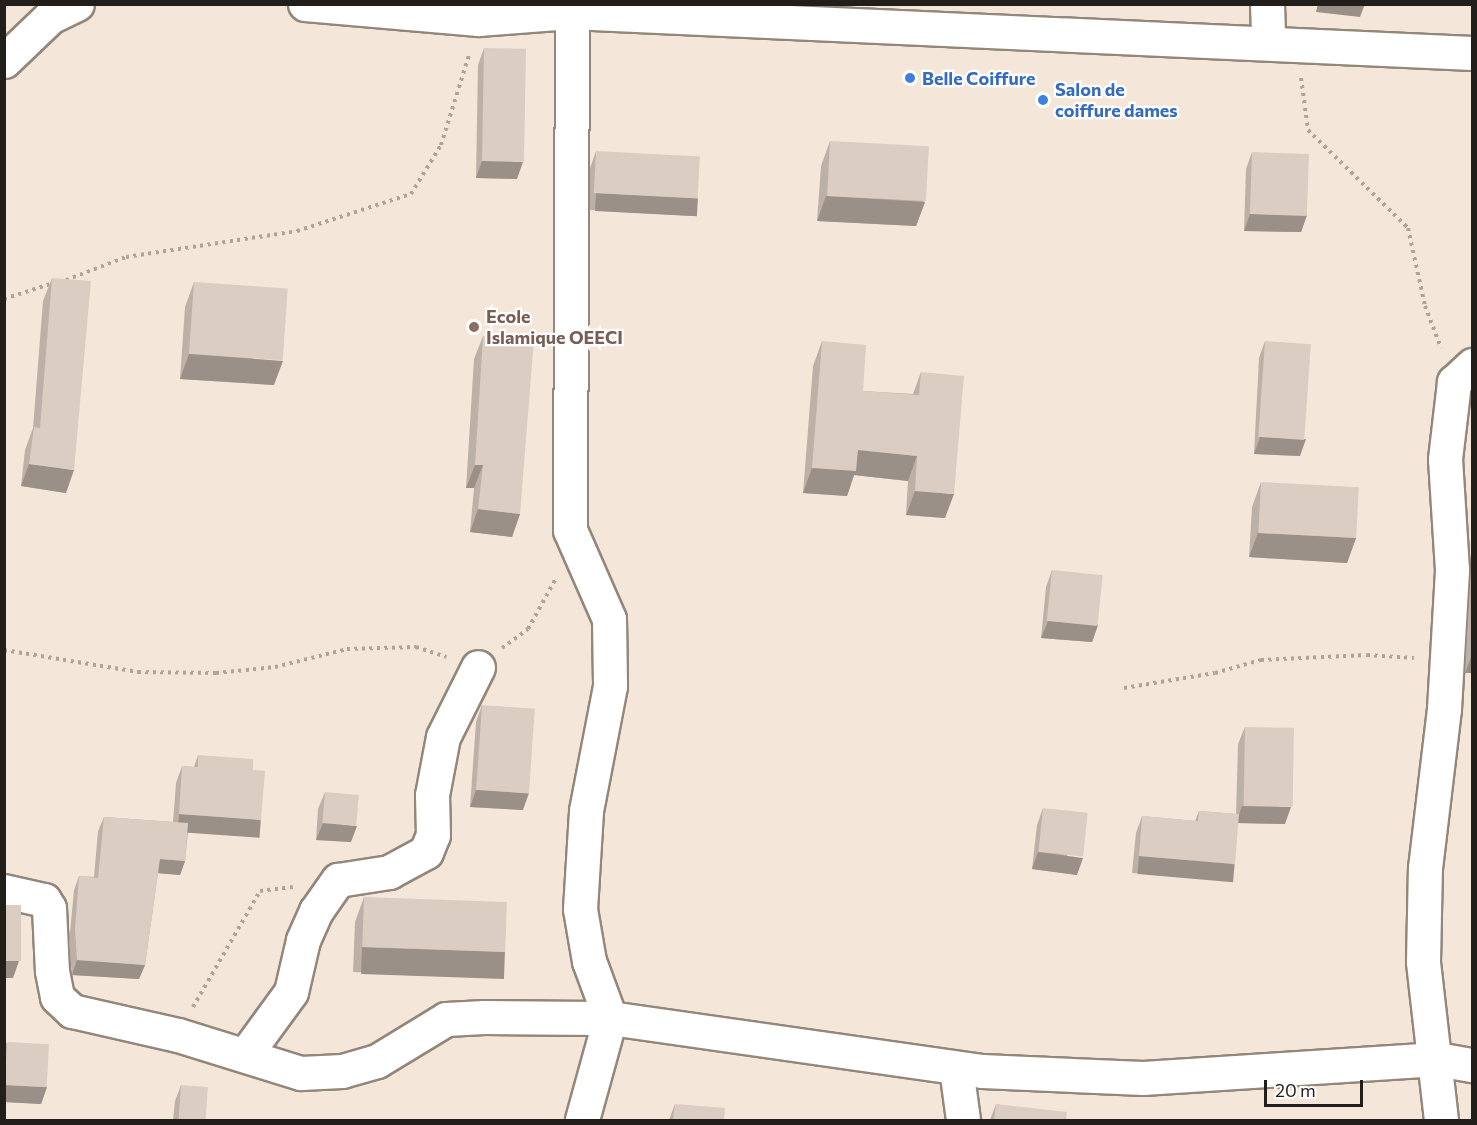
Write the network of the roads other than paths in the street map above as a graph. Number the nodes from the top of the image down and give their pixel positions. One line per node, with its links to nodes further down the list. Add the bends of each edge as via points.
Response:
1 (77, 4): 7 (street, via 50,17)
2 (305, 4): 4 (street, via 478,19)
3 (1267, 4): 5 (street)
4 (571, 8): 5 (street); 12 (street, via 570,530 609,619 610,686 586,811 580,909 590,961)
5 (1282, 43): 6 (street)
6 (1473, 53)
7 (4, 61)
8 (1463, 374): 10 (street, via 1445,459)
9 (478, 667): 13 (street, via 443,737 432,795 433,835 426,852 389,872 338,880 316,911 303,940 291,992)
10 (1455, 674): 14 (street, via 1425,880 1423,961)
11 (4, 891): 13 (street, via 44,900 49,908 57,997 72,1011)
12 (610, 1018): 13 (street, via 446,1019 377,1061 342,1071 301,1073); 16 (street); 17 (street)
13 (245, 1055)
14 (1437, 1059): 15 (street); 16 (street, via 1143,1078); 19 (street)
15 (1473, 1065)
16 (956, 1068): 18 (street)
17 (582, 1120)
18 (963, 1120)
19 (1442, 1120)

